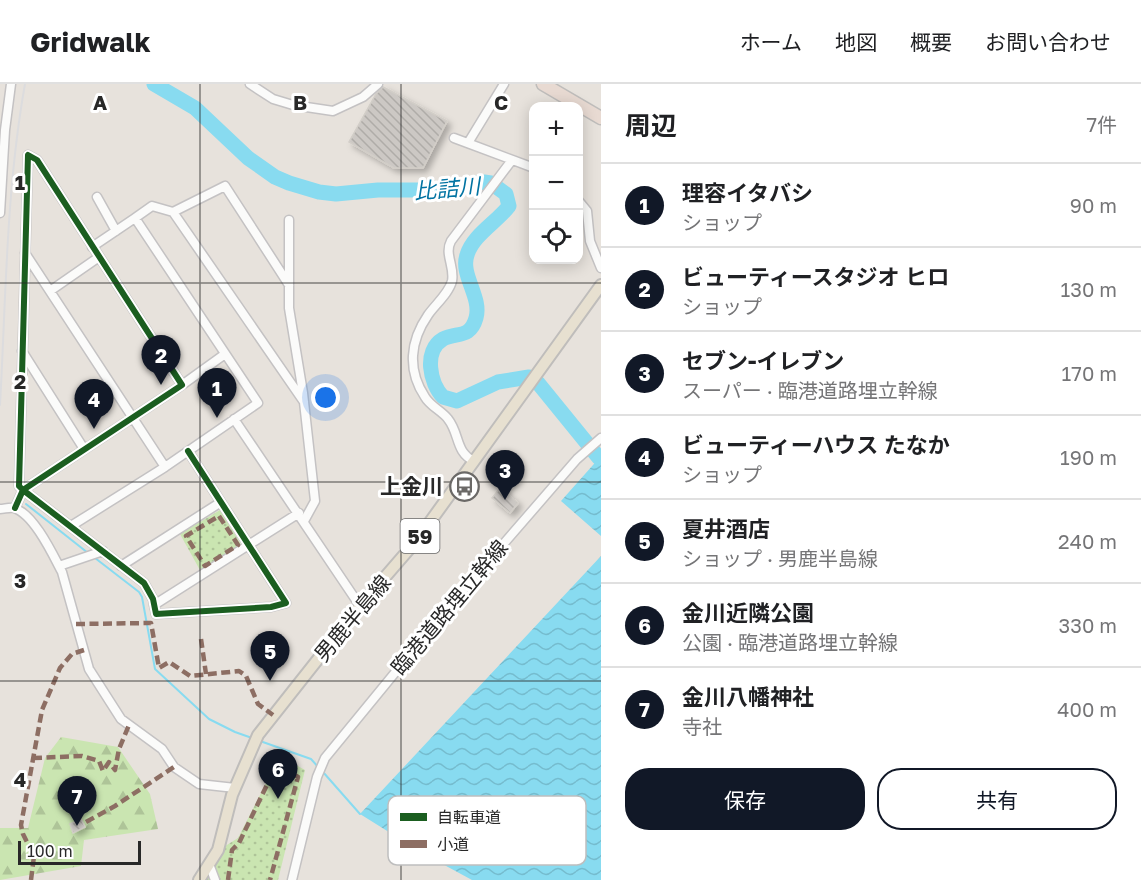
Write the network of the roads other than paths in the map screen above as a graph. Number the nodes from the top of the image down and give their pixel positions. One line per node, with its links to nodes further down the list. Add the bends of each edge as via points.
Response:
1 (11, 84): 14 (street)
2 (250, 84): 3 (street, via 273,99 333,111 363,97)
3 (378, 84)
4 (504, 84): 8 (street)
5 (543, 84): 6 (highway)
6 (601, 118)
7 (454, 138): 8 (street)
8 (468, 143): 9 (street)
9 (512, 160): 10 (street); 34 (street, via 448,246 450,286 415,338 412,365 425,397 449,420 463,454)
10 (529, 166)
11 (97, 197): 17 (street)
12 (583, 206): 21 (street, via 590,241)
13 (173, 212): 15 (street, via 152,206); 22 (street, via 225,186); 28 (street)
14 (0, 213)
15 (135, 218): 17 (street); 26 (street)
16 (289, 220): 22 (street)
17 (116, 231): 18 (street)
18 (92, 247): 19 (street, via 36,160 28,155); 20 (street)
19 (25, 252): 24 (street); 25 (street)
20 (99, 257): 24 (street); 27 (street)
21 (601, 268)
22 (289, 285): 28 (street)
23 (601, 285): 34 (main road, 男鹿半島線 / 59)
24 (50, 291): 29 (street)
25 (22, 351): 32 (street); 36 (street, via 19,486)
26 (225, 354): 27 (street); 30 (street, via 258,403)
27 (182, 385): 29 (street)
28 (304, 402): 40 (street, via 315,501)
29 (134, 417): 32 (street); 35 (street)
30 (234, 419): 33 (street); 40 (street)
31 (601, 438): 52 (street, 臨港道路埋立幹線, via 577,459 448,608 325,758)
32 (84, 449): 36 (street)
33 (188, 451): 35 (street); 37 (street)
34 (474, 461): 47 (main road, 男鹿半島線 / 59, via 417,540)
35 (165, 467): 41 (street)
36 (23, 490): 38 (street); 41 (street)
37 (221, 501): 42 (street); 45 (street)
38 (15, 508): 39 (street); 44 (street, via 34,523)
39 (0, 509)
40 (301, 517): 42 (street); 47 (street)
41 (71, 526): 43 (street)
42 (249, 546): 46 (street); 46 (street, via 286,603 156,614)
43 (103, 551): 44 (street); 45 (street)
44 (59, 566): 48 (street, via 88,669 121,719 162,749 174,767 199,784)
45 (121, 566): 46 (street, via 144,583)
46 (154, 605)
47 (360, 606): 48 (main road, 男鹿半島線 / 59, via 255,739)
48 (235, 788): 49 (main road, 男鹿半島線 / 59, via 218,850)
49 (209, 864): 50 (main road, 男鹿半島線 / 59); 51 (street)
50 (199, 880)
51 (215, 880)
52 (292, 880)

